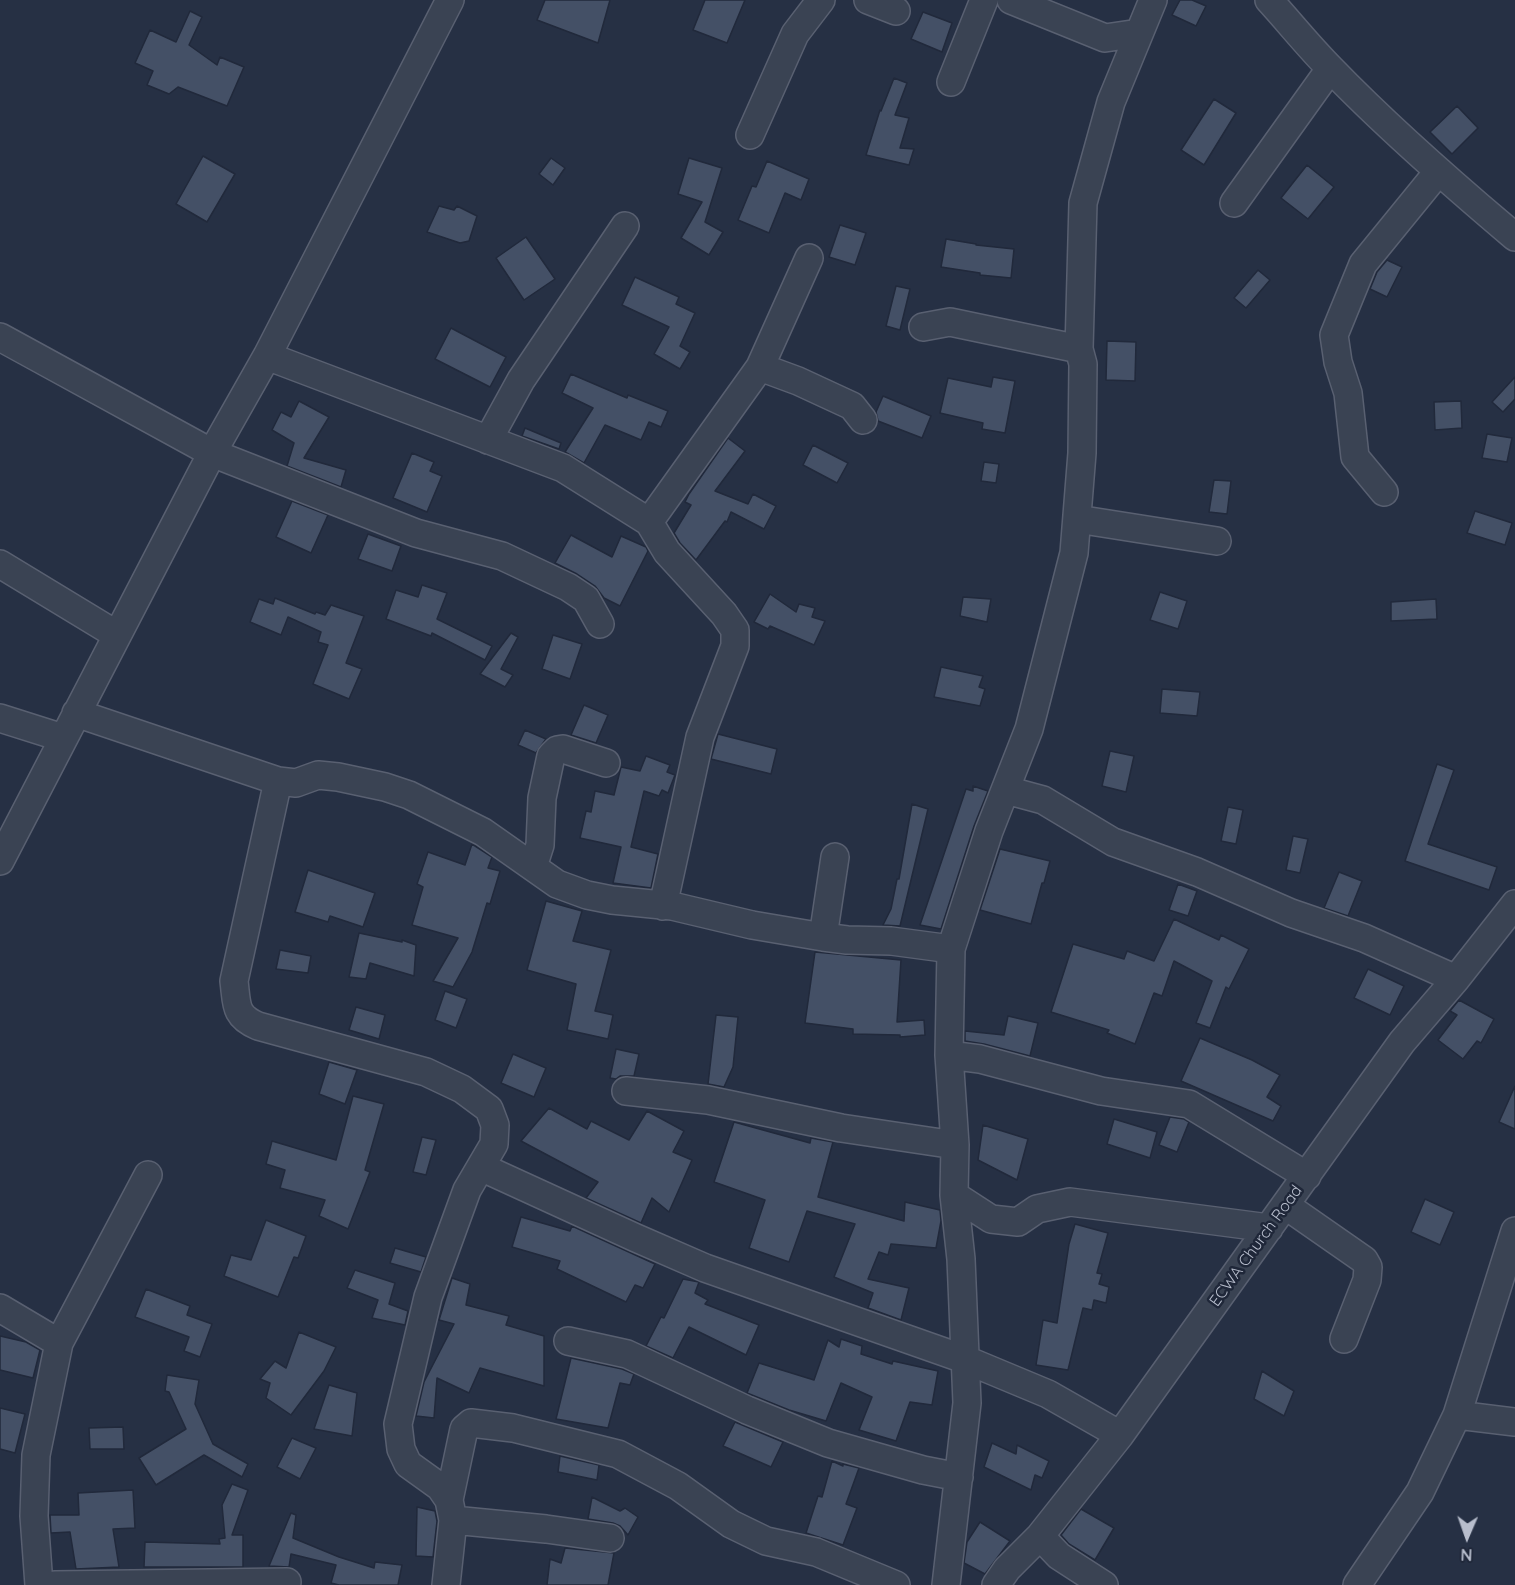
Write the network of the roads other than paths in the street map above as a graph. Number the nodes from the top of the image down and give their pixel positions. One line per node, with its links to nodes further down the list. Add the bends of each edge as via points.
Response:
1 (450, 0): 21 (street)
2 (821, 0): 12 (street, via 795,34)
3 (868, 0): 8 (street)
4 (984, 0): 11 (street)
5 (1011, 0): 9 (street, via 1105,38)
6 (1152, 0): 9 (street)
7 (1269, 0): 10 (street)
8 (896, 11)
9 (1139, 33): 20 (street, via 1111,102 1083,203)
10 (1330, 69): 13 (street); 14 (street)
11 (951, 82)
12 (750, 135)
13 (1438, 172): 16 (street); 26 (street, via 1363,264 1334,335 1348,393 1355,457)
14 (1234, 203)
15 (625, 226): 24 (street, via 521,380)
16 (1515, 237)
17 (809, 258): 22 (street)
18 (923, 327): 20 (street, via 950,322)
19 (0, 337): 25 (street)
20 (1079, 349): 27 (street, via 1083,364 1082,453)
21 (267, 356): 24 (street); 25 (street)
22 (760, 367): 23 (street, via 852,406); 28 (street)
23 (863, 420)
24 (488, 440): 28 (street, via 563,468)
25 (212, 453): 31 (street, via 416,533 502,556 586,599); 32 (street)
26 (1384, 492)
27 (1077, 519): 29 (street); 38 (street, via 1074,553 1029,729)
28 (648, 522): 43 (street, via 667,552 735,630 735,645 700,737)
29 (1217, 541)
30 (0, 564): 32 (street)
31 (600, 624)
32 (117, 635): 33 (street)
33 (76, 713): 35 (street); 37 (street)
34 (0, 718): 35 (street)
35 (63, 738): 40 (street)
36 (606, 764): 41 (street, via 563,749 551,756 542,798 540,844)
37 (278, 781): 41 (street, via 296,783 318,775 393,789 483,832); 50 (street, via 234,981 244,1020 426,1072 462,1089 489,1109 495,1125 495,1144)
38 (1006, 790): 45 (street); 46 (street, via 1043,800 1113,842 1364,938)
39 (835, 857): 44 (street)
40 (0, 861)
41 (533, 867): 43 (street, via 557,884 587,895)
42 (1515, 904): 46 (street, ECWA Church Road)
43 (663, 906): 44 (street)
44 (823, 937): 45 (street)
45 (951, 949): 47 (street)
46 (1456, 979): 52 (street, ECWA Church Road, via 1402,1042)
47 (949, 1055): 49 (street); 52 (street, via 980,1059 1101,1091 1189,1104)
48 (626, 1091): 49 (street, via 708,1100 842,1128)
49 (955, 1145): 53 (street)
50 (481, 1167): 61 (street, via 705,1268); 66 (street, via 467,1190 428,1297 398,1424 401,1449 408,1464 440,1487)
51 (148, 1175): 60 (street)
52 (1306, 1176): 54 (street, ECWA Church Road)
53 (954, 1195): 55 (street, via 991,1219 1018,1222 1037,1209 1070,1202); 61 (street, via 961,1259)
54 (1285, 1205): 55 (street, ECWA Church Road); 58 (street, via 1364,1260 1368,1267 1367,1280)
55 (1269, 1228): 64 (street, ECWA Church Road)
56 (1515, 1231): 62 (street)
57 (0, 1308): 60 (street)
58 (1344, 1339)
59 (568, 1341): 65 (street, via 627,1354 828,1443)
60 (59, 1343): 70 (street, via 36,1455 34,1516)
61 (964, 1359): 64 (street, via 1048,1394); 65 (street, via 967,1403)
62 (1457, 1414): 63 (street); 78 (street, via 1420,1492)
63 (1515, 1422)
64 (1120, 1435): 67 (street, ECWA Church Road)
65 (959, 1477): 75 (street)
66 (451, 1510): 68 (street); 73 (street); 74 (street, via 464,1429 471,1423 513,1428 618,1454 678,1486 730,1524 766,1541 816,1552)
67 (1040, 1536): 76 (street, ECWA Church Road); 77 (street, via 1059,1556)
68 (610, 1538)
69 (286, 1582): 72 (street)
70 (39, 1585)
71 (55, 1585): 72 (street)
72 (64, 1585)
73 (446, 1585)
74 (896, 1585)
75 (946, 1585)
76 (996, 1585)
77 (1104, 1585)
78 (1357, 1585)

